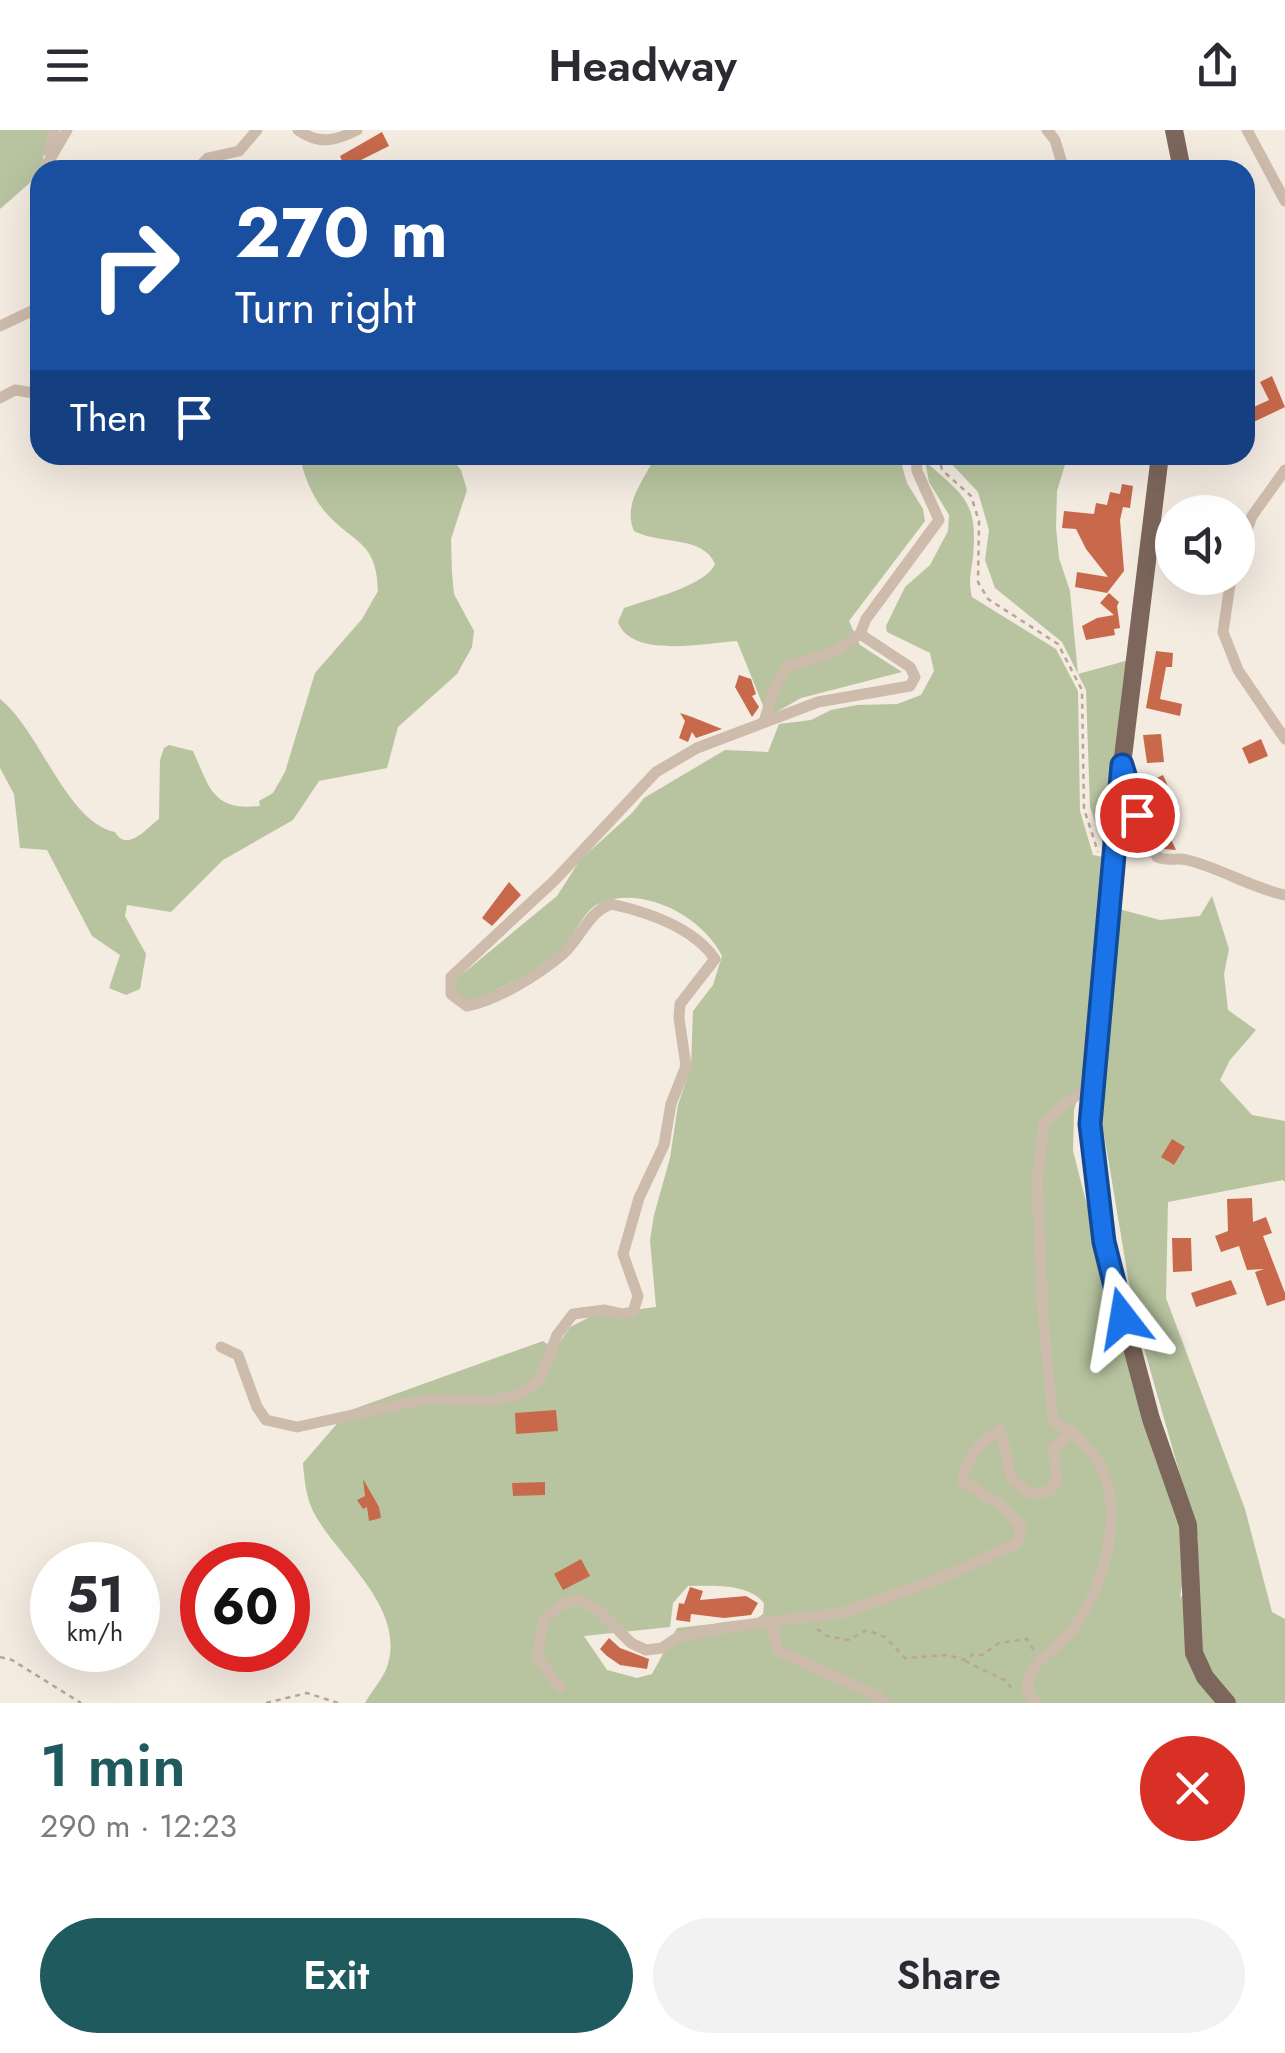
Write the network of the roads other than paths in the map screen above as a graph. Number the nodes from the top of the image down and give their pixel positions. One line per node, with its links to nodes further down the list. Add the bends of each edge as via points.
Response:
1 (54, 130): 9 (street)
2 (67, 130): 10 (street)
3 (257, 130): 11 (street, via 239,151)
4 (298, 130): 5 (street, via 318,141)
5 (358, 130)
6 (1047, 130): 12 (street)
7 (1174, 130): 13 (main road)
8 (1247, 130): 14 (street)
9 (48, 160)
10 (51, 160)
11 (206, 160)
12 (1061, 160)
13 (1180, 160)
14 (1285, 201)
15 (30, 312): 16 (street)
16 (0, 326)
17 (0, 379): 19 (street)
18 (30, 392): 19 (street)
19 (2, 395)
20 (917, 465): 25 (street, via 939,520)
21 (1159, 465): 28 (main road)
22 (1285, 470): 23 (street)
23 (1255, 512)
24 (1228, 595): 27 (street, via 1223,632 1238,670)
25 (860, 634): 26 (street, via 836,651 787,667); 26 (street, via 910,667 910,686 818,702)
26 (764, 722): 31 (street, via 656,772 451,977 451,994 467,1006 493,1000 563,954 598,908 611,904 686,932 715,959 680,1004 686,1066 623,1254 638,1296 633,1312 573,1314 540,1378 521,1394 489,1401 426,1399 298,1427 266,1420 238,1355)
27 (1285, 739)
28 (1122, 765): 29 (street, via 1157,857 1183,858); 30 (main road)
29 (1285, 895)
30 (1092, 1086): 32 (street, via 1044,1122 1036,1182 1053,1421); 37 (main road, via 1091,1143 1104,1242 1151,1419 1188,1526 1194,1652)
31 (221, 1346)
32 (1072, 1432): 33 (street, via 1053,1448 1057,1478 1050,1491 1030,1494 1012,1480 1000,1430 966,1461 962,1482 1020,1526 1017,1543 846,1612); 36 (street, via 1104,1472 1111,1512 1099,1586 1072,1631 1029,1670 1027,1689)
33 (772, 1620): 34 (street, via 678,1637 646,1650 589,1603 562,1604 544,1619 537,1658); 35 (street, via 778,1650)
34 (560, 1686)
35 (883, 1703)
36 (1036, 1703)
37 (1227, 1703)

